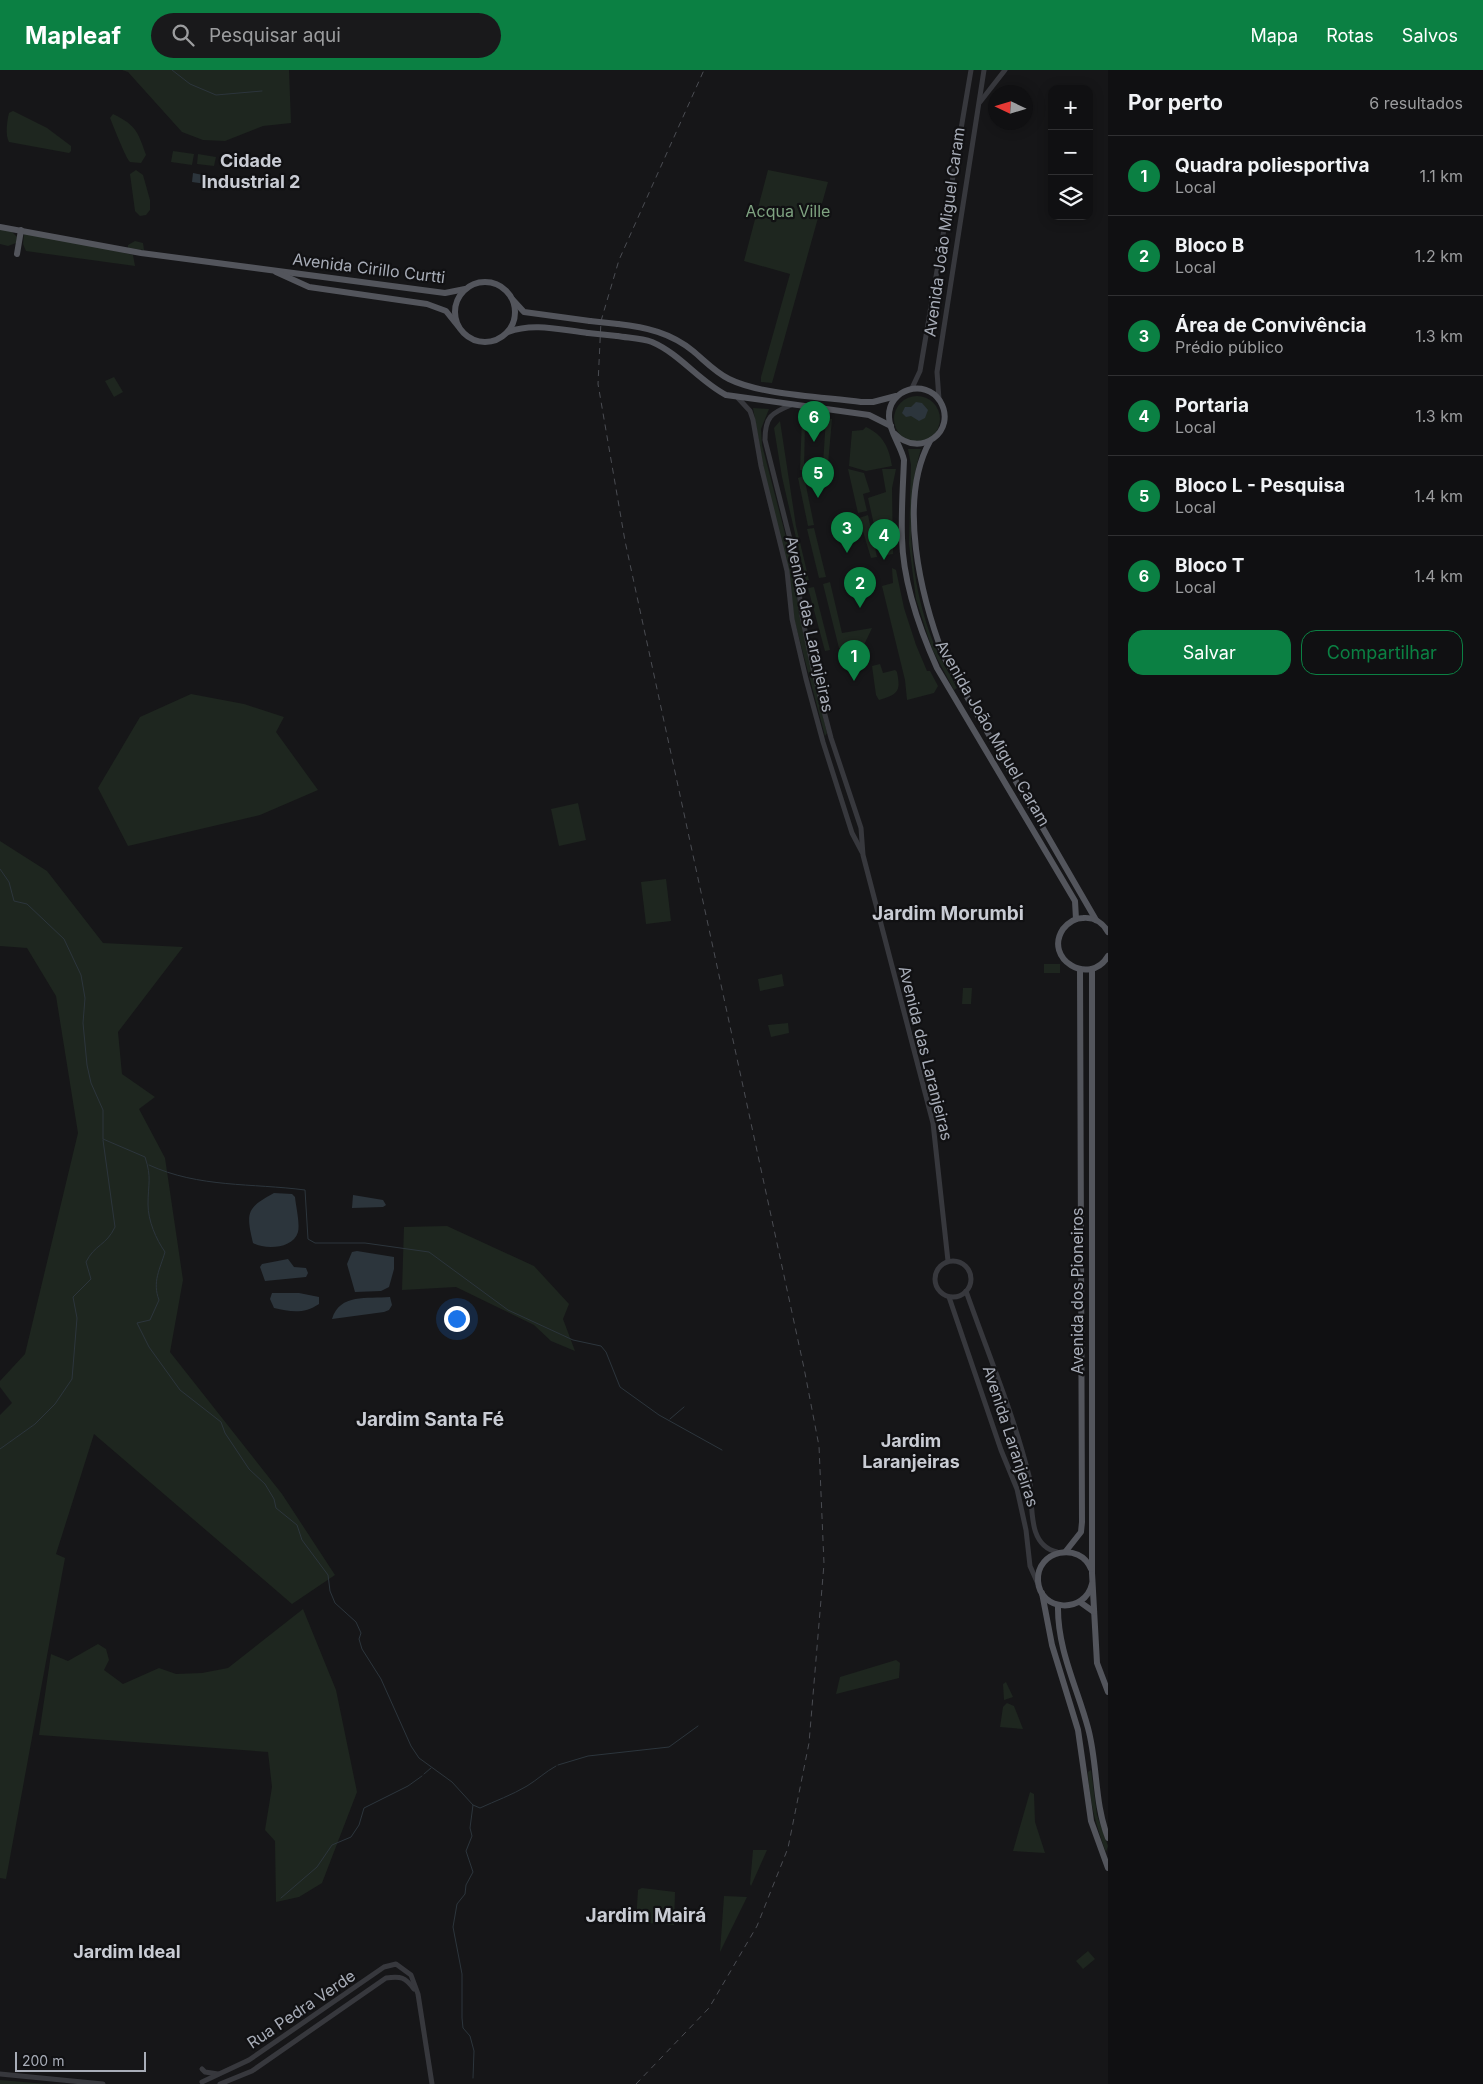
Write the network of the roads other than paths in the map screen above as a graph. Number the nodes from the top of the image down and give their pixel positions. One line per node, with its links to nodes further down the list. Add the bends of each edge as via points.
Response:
1 (971, 70): 4 (street, Avenida João Miguel Caram)
2 (984, 70): 5 (street, Avenida João Miguel Caram)
3 (1005, 70): 6 (street)
4 (970, 79): 5 (street); 15 (street, Avenida João Miguel Caram, via 920,371)
5 (982, 81): 6 (street, Avenida João Miguel Caram)
6 (978, 104): 18 (street, Avenida João Miguel Caram, via 937,372)
7 (0, 227): 8 (main road, Avenida Cirillo Curtti)
8 (21, 230): 9 (main road); 10 (main road, Avenida Cirillo Curtti, via 141,253)
9 (17, 254)
10 (270, 270): 11 (main road, Avenida Cirillo Curtti, via 445,293); 13 (main road, Avenida Cirillo Curtti, via 309,287 432,305 446,310)
11 (465, 289): 12 (main road, via 479,283 494,283); 13 (main road, via 455,307)
12 (511, 297): 14 (main road, via 515,315); 16 (main road, bridge, via 524,312 649,329 672,338 716,371 748,386 861,402)
13 (458, 326): 14 (main road, via 471,339 481,342 498,339)
14 (506, 333): 17 (main road, bridge, via 533,326 644,340 662,347 711,387)
15 (912, 388): 16 (main road); 18 (main road, via 924,389)
16 (898, 396): 20 (main road, via 890,407)
17 (738, 398): 19 (main road); 23 (street, Avenida das Laranjeiras, via 750,411 753,420 787,572 792,619 822,742 852,833)
18 (939, 399): 22 (main road, via 944,422)
19 (791, 404): 20 (main road, via 869,415); 23 (street, Avenida das Laranjeiras, via 769,418 765,440 795,559 814,674 861,828)
20 (890, 426): 21 (main road)
21 (895, 434): 22 (main road, via 910,444); 24 (main road, Avenida João Miguel Caram, via 904,460 902,540 911,598 924,639 937,668 1075,901)
22 (930, 441): 25 (main road, Avenida João Miguel Caram, via 919,463 915,532 919,574 931,623 944,657)
23 (863, 855): 31 (street, Avenida das Laranjeiras, via 933,1123)
24 (1076, 919): 25 (main road); 30 (main road, via 1062,930 1059,948 1066,962)
25 (1096, 920): 26 (main road)
26 (1106, 924): 27 (main road)
27 (1108, 932)
28 (1108, 956): 29 (main road)
29 (1092, 969): 30 (main road); 36 (main road, Avenida dos Pioneiros)
30 (1080, 970): 34 (main road, Avenida dos Pioneiros, via 1082,1522 1078,1538)
31 (948, 1261): 32 (street, via 960,1262 969,1270 971,1281); 33 (street, via 937,1269 934,1280 939,1291)
32 (966, 1292): 33 (street); 35 (street, Avenida Laranjeiras, via 1026,1464 1036,1534 1043,1546)
33 (949, 1297): 37 (street, Avenida Laranjeiras, via 1017,1489 1030,1566)
34 (1066, 1551): 35 (main road); 36 (main road, via 1086,1560)
35 (1057, 1552): 37 (main road, via 1041,1565)
36 (1092, 1577): 38 (main road, via 1086,1596); 40 (main road, Avenida dos Pioneiros)
37 (1040, 1589): 39 (main road, via 1051,1603); 43 (main road, Avenida Laranjeiras, via 1052,1645 1078,1730 1091,1821)
38 (1080, 1602): 39 (main road); 40 (main road)
39 (1058, 1605): 42 (main road, via 1057,1626 1088,1730 1097,1800)
40 (1094, 1612): 41 (main road, Avenida dos Pioneiros, via 1097,1663)
41 (1108, 1692)
42 (1108, 1838)
43 (1108, 1868)
44 (408, 1974): 45 (street, Rua Pedra Verde, via 396,1964 384,1967); 46 (street, Rua Pedra Verde, via 386,1978); 54 (street, via 418,1994)
45 (368, 1978): 46 (street); 49 (street, Rua Pedra Verde, via 249,2060)
46 (375, 1986): 53 (street, Rua Pedra Verde, via 252,2071)
47 (202, 2069): 49 (street)
48 (0, 2074): 51 (street)
49 (219, 2074): 50 (street, Rua Pedra Verde)
50 (203, 2083): 52 (street, Rua Pedra Verde)
51 (103, 2084)
52 (195, 2084)
53 (220, 2084)
54 (432, 2084)

